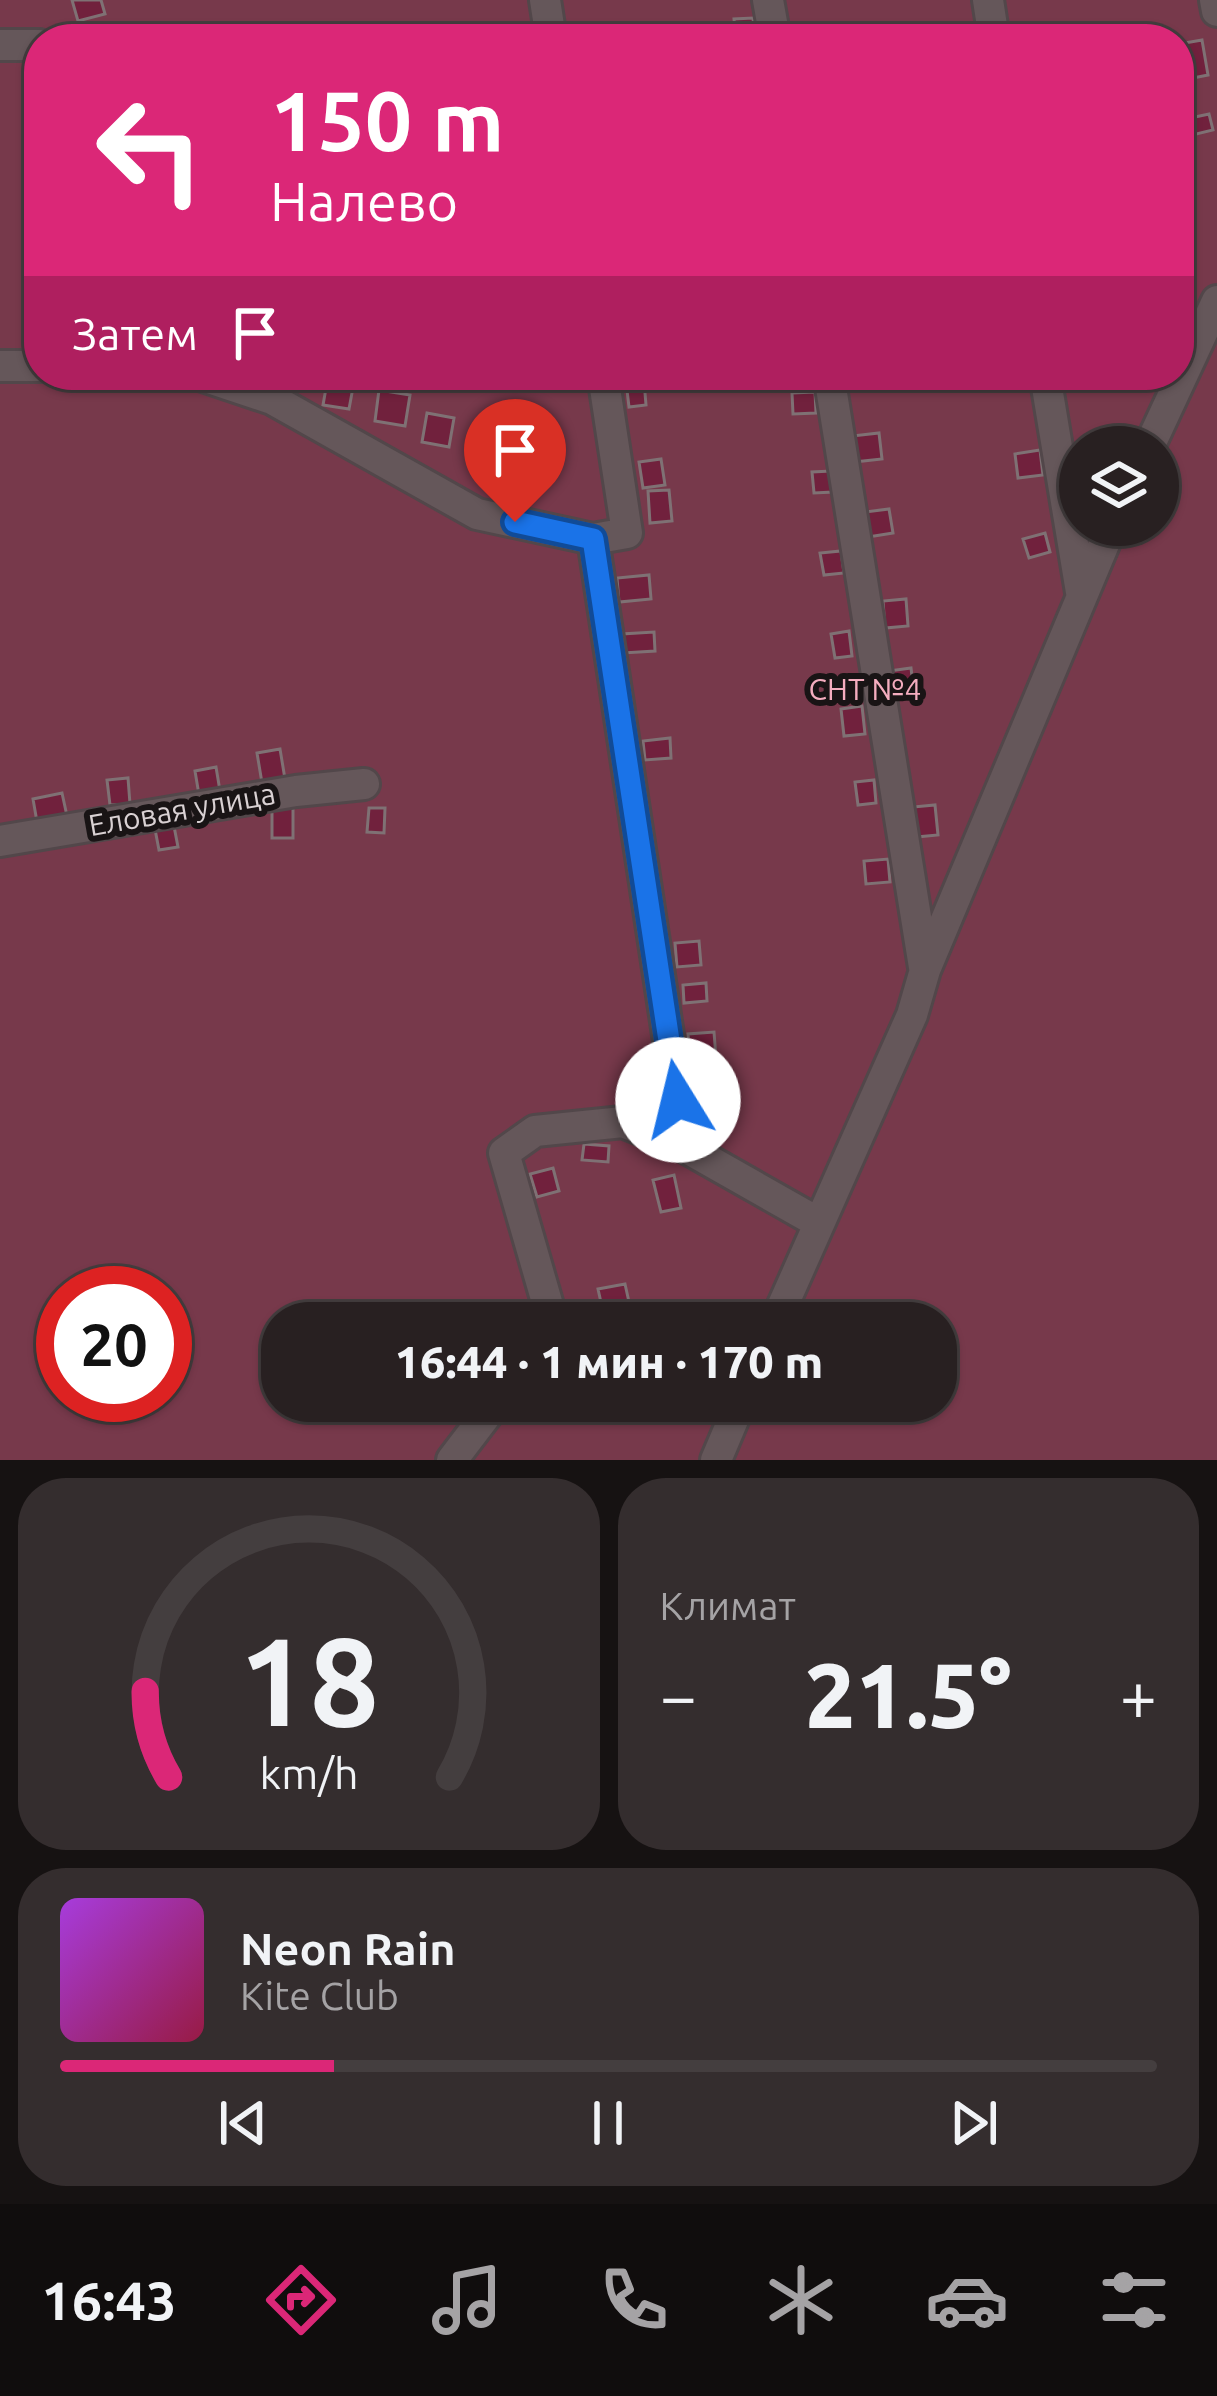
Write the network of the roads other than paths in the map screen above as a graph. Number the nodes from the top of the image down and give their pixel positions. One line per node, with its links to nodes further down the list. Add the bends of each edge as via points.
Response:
1 (1215, 0): 2 (street)
2 (1217, 11)
3 (1217, 301): 4 (street)
4 (1194, 350)
5 (245, 390): 11 (street, via 477,514)
6 (605, 390): 11 (street, via 627,533)
7 (831, 390): 16 (street)
8 (1047, 390): 13 (street)
9 (1175, 390): 10 (street)
10 (1158, 426)
11 (593, 539): 17 (street)
12 (1102, 546): 13 (street)
13 (1081, 592): 16 (street)
14 (364, 784): 15 (street, Еловая улица)
15 (0, 841)
16 (925, 970): 18 (street)
17 (686, 1147): 18 (street); 19 (street, via 622,1123 535,1131 504,1153)
18 (819, 1222): 20 (street)
19 (547, 1302)
20 (784, 1302)
21 (481, 1422): 23 (street)
22 (732, 1422): 24 (street)
23 (452, 1460)
24 (716, 1460)

